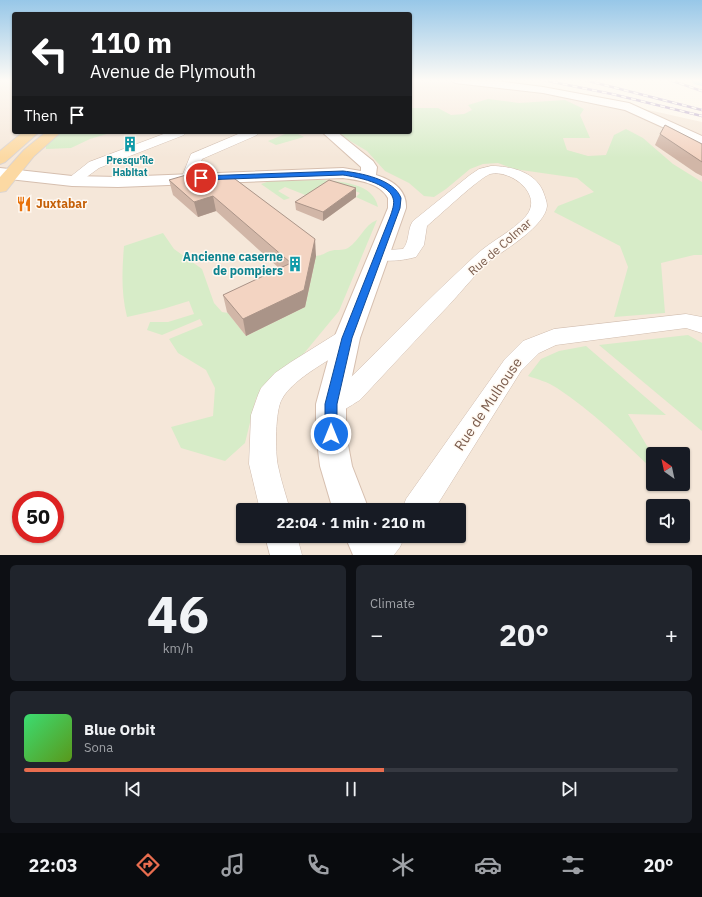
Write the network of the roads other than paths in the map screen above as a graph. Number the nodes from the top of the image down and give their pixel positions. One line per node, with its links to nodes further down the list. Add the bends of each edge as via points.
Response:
1 (623, 106): 7 (main road)
2 (29, 134): 8 (main road)
3 (52, 134): 9 (main road)
4 (175, 134): 12 (street, via 94,165)
5 (248, 134): 11 (street, via 196,157)
6 (331, 134): 10 (main road, via 367,164)
7 (702, 140)
8 (0, 159)
9 (6, 173): 12 (main road); 13 (main road)
10 (368, 177): 11 (main road, via 326,173); 14 (main road, via 385,186 397,199 394,217)
11 (188, 179): 12 (main road)
12 (72, 181)
13 (0, 187)
14 (378, 255): 16 (main road); 17 (street, Rue de Colmar, via 404,256 411,252 416,246 419,224 484,172 498,170 519,175 535,190 539,206 534,217 513,237 484,257 351,393)
15 (702, 325): 20 (street, Rue de Mulhouse, via 686,321 554,336 535,343 524,351 509,370)
16 (347, 338): 17 (main road); 18 (street, via 299,368 283,380 270,395 264,415 263,464)
17 (331, 404): 19 (main road, via 331,434 336,466)
18 (273, 503)
19 (349, 503)
20 (422, 503)
21 (283, 543): 24 (street)
22 (367, 543): 25 (main road)
23 (384, 543): 25 (street)
24 (286, 555)
25 (373, 555)

